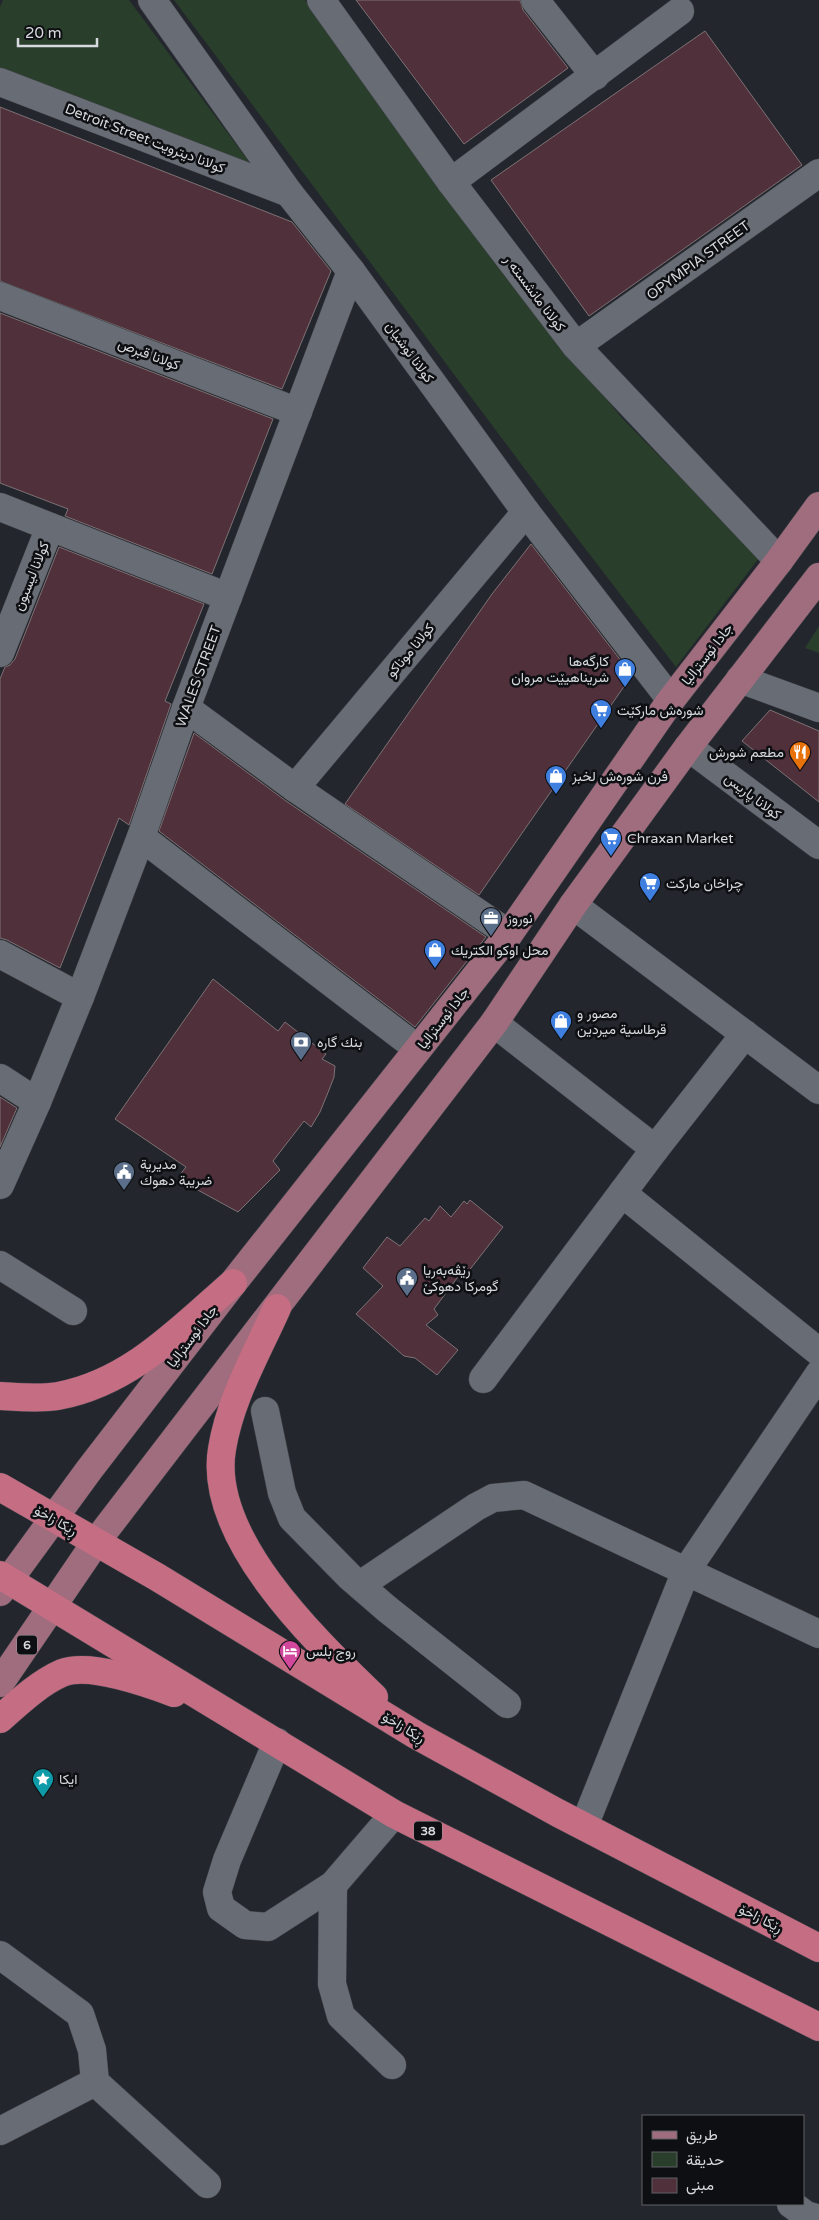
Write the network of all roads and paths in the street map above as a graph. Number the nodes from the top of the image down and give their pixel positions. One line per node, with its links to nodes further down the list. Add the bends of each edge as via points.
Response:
1 (152, 0): 9 (street, كولانا ئوشيان)
2 (321, 0): 8 (street, كولانا مانشسته ر)
3 (535, 0): 5 (street)
4 (680, 11): 5 (street)
5 (595, 76): 8 (street)
6 (0, 82): 9 (street, Detroit Street كولانا ديترويت)
7 (819, 173): 12 (street, OPYMPIA STREET)
8 (451, 182): 12 (street, كولانا مانشسته ر)
9 (289, 193): 10 (street, كولانا ئوشيان)
10 (351, 271): 13 (street, WALES STREET); 16 (street, كولانا ئوشيان)
11 (0, 296): 13 (street, كولانا قبرص)
12 (576, 346): 18 (street, كولانا مانشسته ر)
13 (298, 412): 20 (street, WALES STREET)
14 (819, 506): 18 (main road, جادا ئوسترالیا)
15 (0, 507): 17 (street)
16 (526, 512): 23 (street, كولانا ئوشيان); 27 (street, كولانا موناكو)
17 (50, 527): 20 (street); 21 (street, كولانا ليسبون)
18 (779, 562): 23 (main road, جادا ئوسترالیا)
19 (819, 577): 22 (main road)
20 (228, 597): 24 (street, WALES STREET)
21 (0, 653)
22 (740, 679): 25 (street); 26 (main road)
23 (671, 700): 31 (main road, جادا ئوسترالیا)
24 (186, 708): 27 (street); 28 (street, WALES STREET)
25 (819, 708)
26 (688, 747): 29 (street, كولانا پاریس); 30 (main road)
27 (295, 788): 31 (street)
28 (141, 837): 33 (street, WALES STREET); 36 (street)
29 (819, 845)
30 (573, 905): 34 (main road); 35 (street)
31 (509, 934): 36 (main road, جادا ئوسترالیا)
32 (0, 954): 33 (street)
33 (80, 997): 39 (street, WALES STREET)
34 (494, 1023): 40 (street); 45 (main road)
35 (745, 1034): 38 (street); 40 (street)
36 (418, 1049): 44 (main road, جادا ئوسترالیا)
37 (0, 1078): 39 (street)
38 (819, 1090)
39 (38, 1102): 41 (street, WALES STREET)
40 (655, 1148): 42 (street)
41 (0, 1185)
42 (622, 1193): 47 (street); 49 (street)
43 (0, 1265): 46 (street)
44 (233, 1282): 50 (highway, via 166,1343 115,1377 57,1396); 53 (main road, جادا ئوسترالیا)
45 (277, 1308): 54 (main road); 64 (highway, via 228,1422 222,1451 221,1486 231,1519 254,1561 285,1603 321,1645)
46 (73, 1311)
47 (819, 1352)
48 (819, 1374): 55 (street)
49 (483, 1379)
50 (0, 1396)
51 (264, 1411): 57 (street, via 282,1493 292,1518)
52 (0, 1487): 53 (highway, ڕێکا زاخۆ)
53 (53, 1520): 54 (highway, ڕێکا زاخۆ); 56 (main road, جادا ئوسترالیا)
54 (96, 1542): 58 (main road); 64 (highway, ڕێکا زاخۆ)
55 (686, 1571): 57 (street, via 524,1495 493,1498 476,1507); 59 (street); 67 (street)
56 (3, 1582): 58 (highway, 38)
57 (360, 1585): 61 (street)
58 (54, 1606): 60 (main road, 6); 63 (highway, 38)
59 (819, 1634)
60 (0, 1684)
61 (507, 1704)
62 (0, 1720): 63 (highway, via 37,1689 63,1673 91,1670 173,1692)
63 (240, 1721): 65 (highway, 38)
64 (416, 1735): 67 (highway, ڕێکا زاخۆ)
65 (277, 1742): 66 (highway, 38); 68 (street, via 225,1868 217,1892 221,1908 245,1925 268,1927)
66 (394, 1814): 68 (street); 71 (highway, 38)
67 (584, 1826): 69 (highway, ڕێکا زاخۆ)
68 (333, 1884): 72 (street, via 332,1984 341,2016)
69 (819, 1948)
70 (0, 1955): 73 (street, via 80,2014 92,2050)
71 (819, 2027)
72 (392, 2065)
73 (95, 2082): 74 (street); 75 (street)
74 (0, 2130)
75 (207, 2184)
76 (792, 2205): 77 (street, via 806,2215)
77 (819, 2219)

